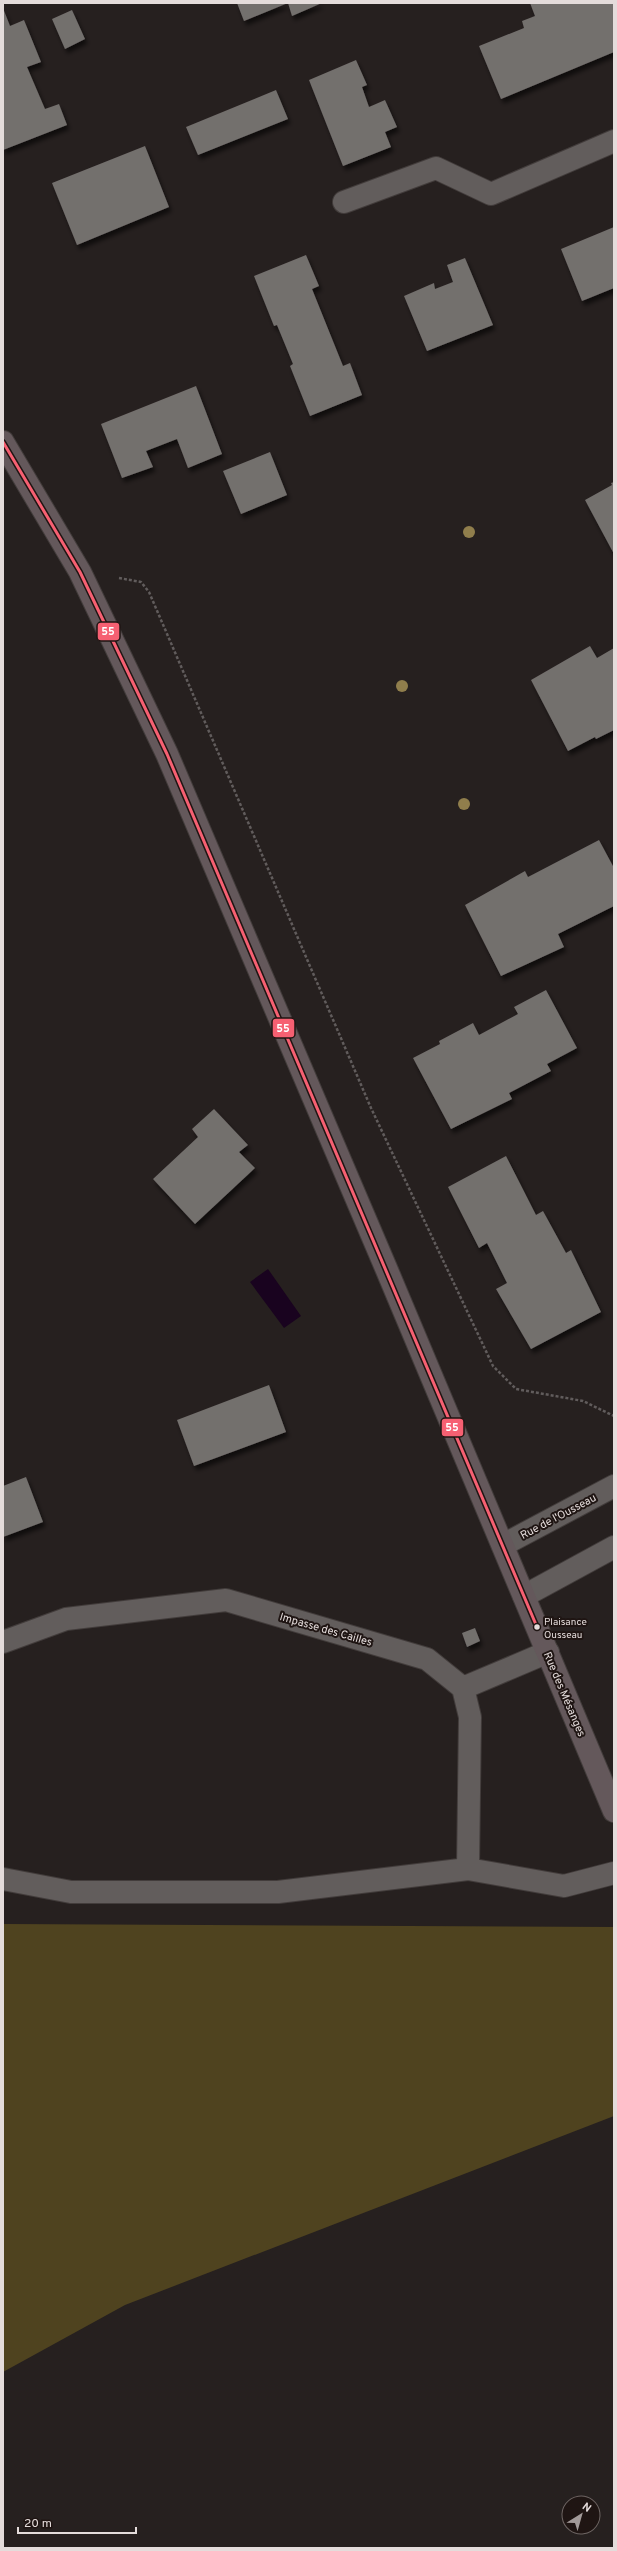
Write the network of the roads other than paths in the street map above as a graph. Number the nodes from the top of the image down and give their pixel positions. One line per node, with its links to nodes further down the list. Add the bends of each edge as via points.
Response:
1 (614, 142): 2 (street, via 491,194 436,168)
2 (344, 202)
3 (3, 442): 5 (main road, Rue des Mésanges, via 80,572 167,754)
4 (614, 1486): 5 (street, Rue de l'Ousseau)
5 (502, 1545): 7 (main road, Rue des Mésanges)
6 (614, 1548): 7 (street)
7 (524, 1596): 9 (main road, Rue des Mésanges)
8 (3, 1642): 10 (street, Impasse des Cailles, via 66,1619 226,1600 426,1659)
9 (548, 1652): 10 (street); 11 (main road, Rue des Mésanges)
10 (463, 1688): 12 (street, via 470,1717)
11 (614, 1810)
12 (468, 1869): 13 (street, via 564,1886); 14 (street, via 278,1892 71,1892)
13 (614, 1873)
14 (3, 1879)

